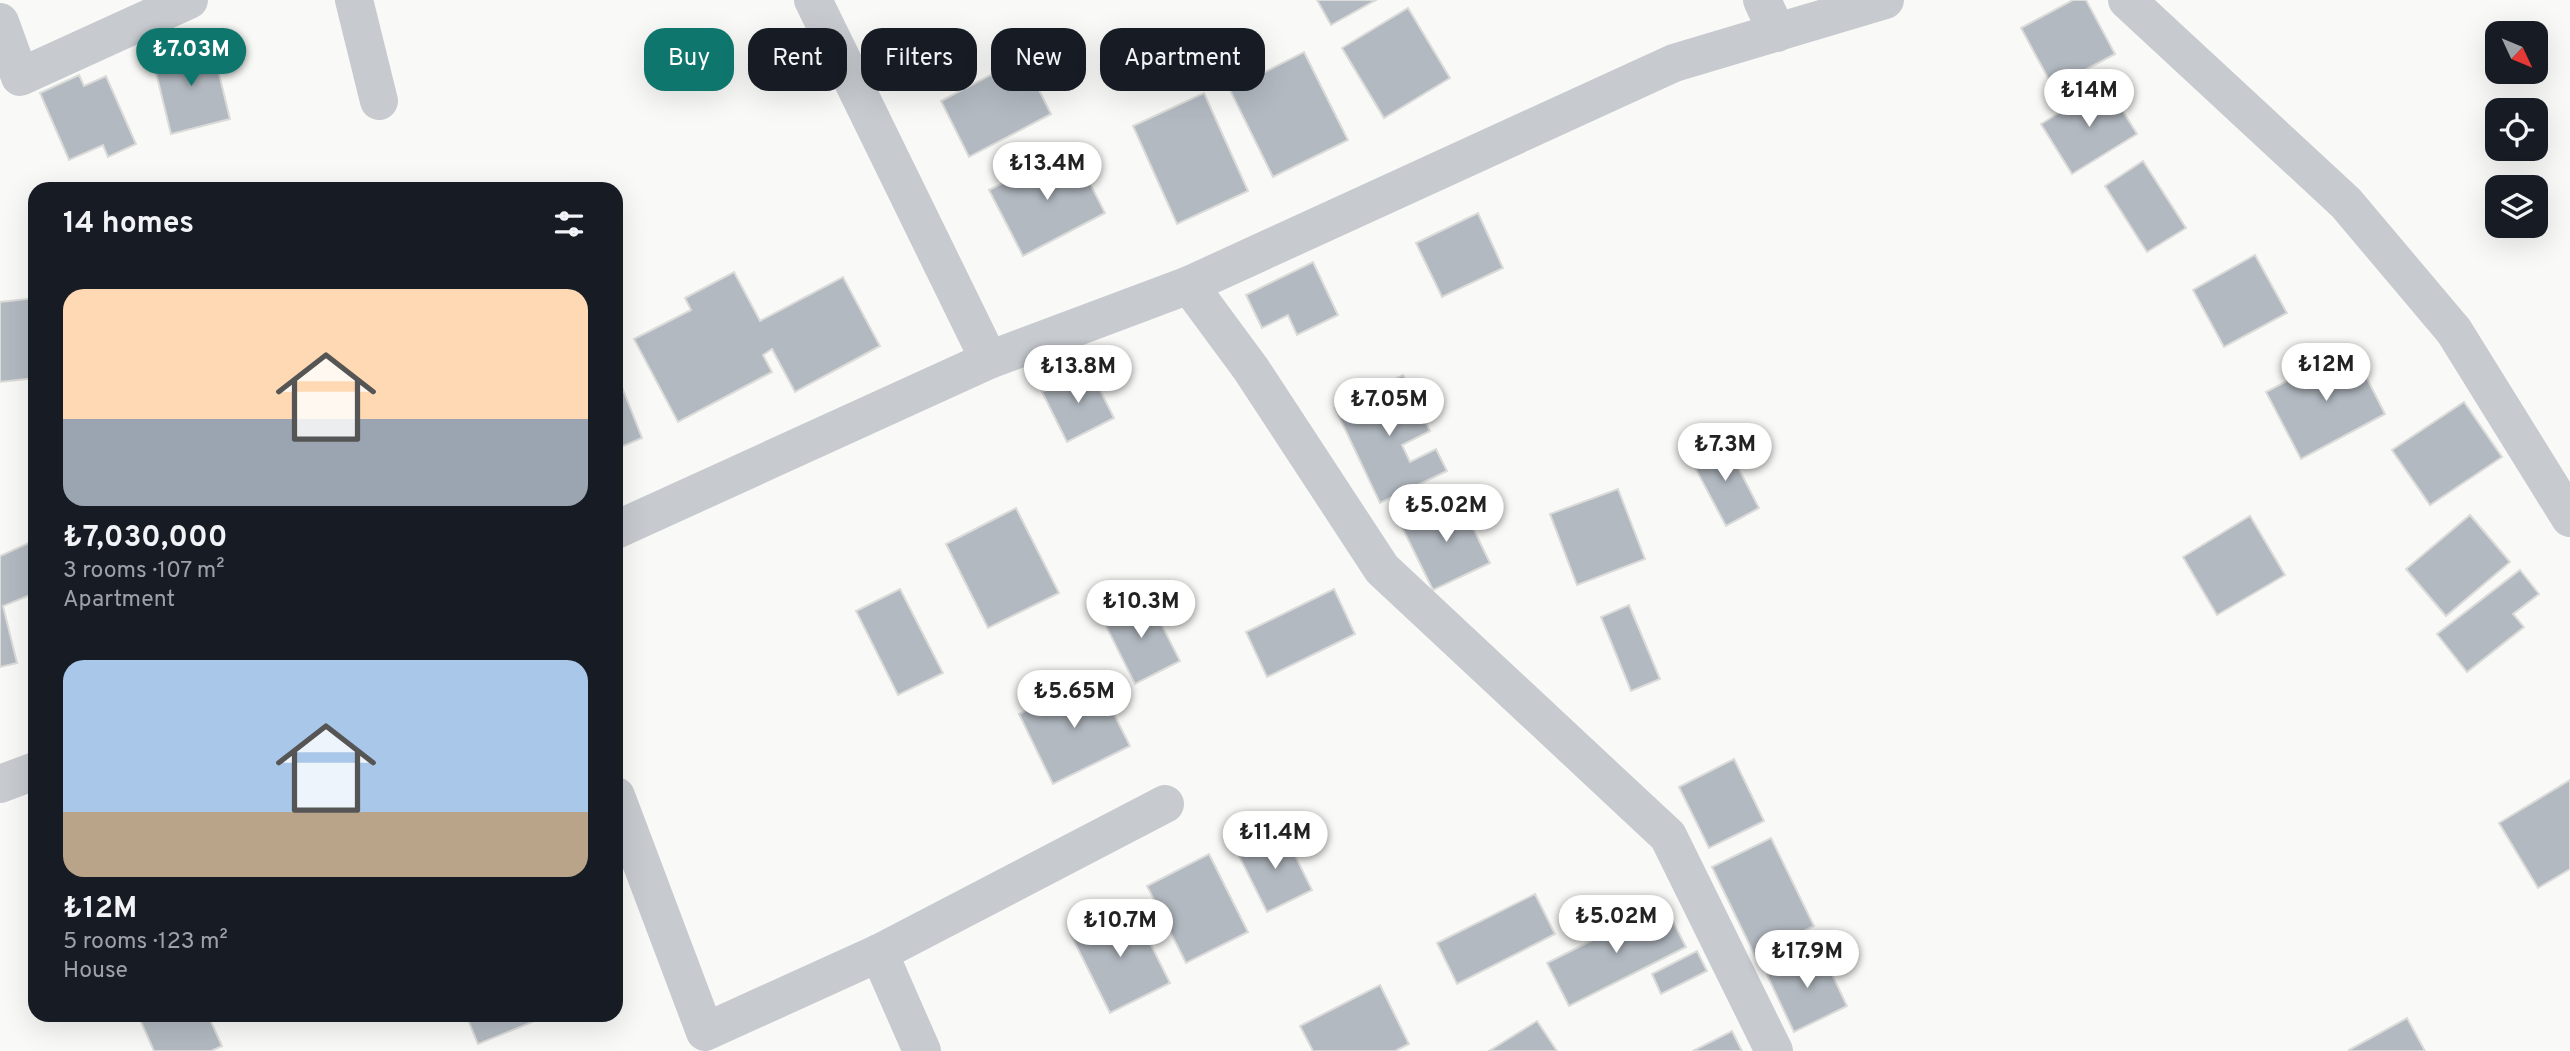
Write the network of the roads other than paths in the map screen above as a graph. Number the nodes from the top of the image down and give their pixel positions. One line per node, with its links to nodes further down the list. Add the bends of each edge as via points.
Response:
1 (189, 0): 7 (street, via 20,77)
2 (354, 0): 8 (street)
3 (813, 0): 10 (street)
4 (1885, 0): 6 (street)
5 (2127, 0): 11 (street, via 2346,203 2454,331)
6 (1770, 16): 9 (street)
7 (0, 22)
8 (379, 101)
9 (1189, 285): 10 (street); 19 (street, via 1251,369 1382,569 1668,836)
10 (989, 360): 12 (street)
11 (2570, 518)
12 (623, 527)
13 (28, 774): 14 (street)
14 (0, 784)
15 (1165, 804): 17 (street)
16 (623, 815): 17 (street, via 705,1032)
17 (879, 953): 18 (street)
18 (922, 1051)
19 (1774, 1051)

